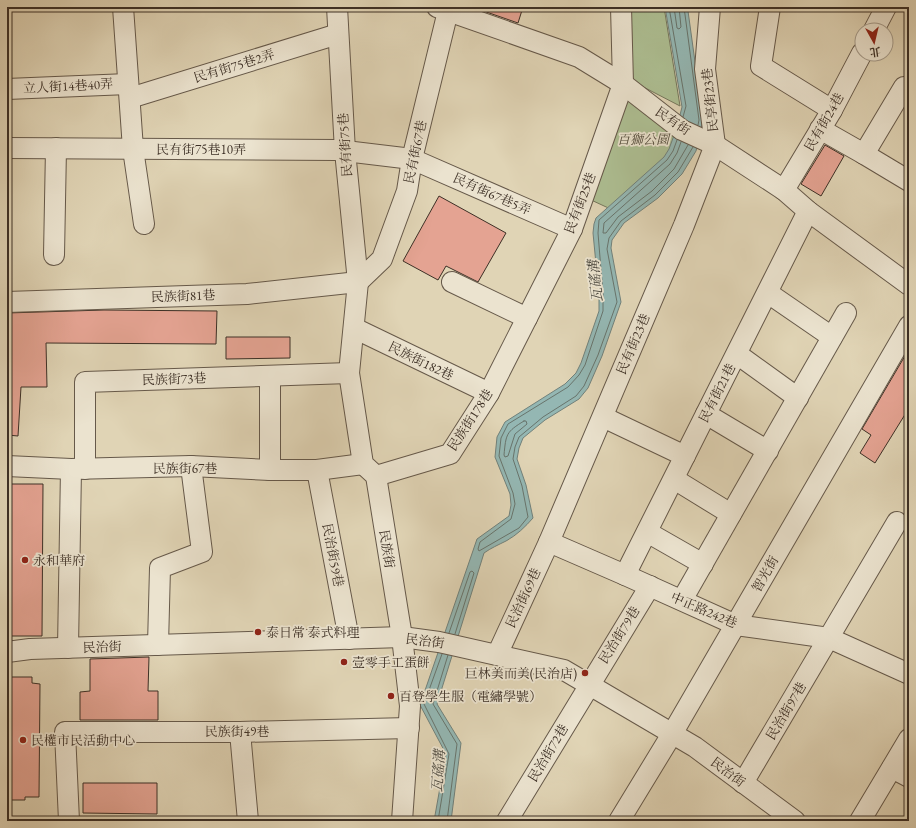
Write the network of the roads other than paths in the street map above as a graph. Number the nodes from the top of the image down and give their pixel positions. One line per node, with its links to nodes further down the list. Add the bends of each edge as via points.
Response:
1 (123, 7): 14 (street)
2 (336, 7): 9 (street, 民有街75巷)
3 (621, 7): 11 (street)
4 (710, 7): 17 (street, 民享街23巷, via 705,69)
5 (770, 7): 15 (street, via 761,66)
6 (886, 7): 8 (street)
7 (442, 9): 11 (street, 民有街, via 578,57); 23 (street, 民有街67巷)
8 (878, 22)
9 (338, 34): 14 (street, 民有街75巷2弄); 21 (street, 民有街75巷)
10 (857, 62): 15 (street, 民有街24巷)
11 (623, 84): 17 (street, 民有街, via 682,130); 28 (street, 民有街25巷)
12 (7, 89): 14 (street, 立人街14巷40弄)
13 (909, 89): 22 (street, via 904,87)
14 (129, 91): 20 (street)
15 (832, 110): 16 (street, 民有街24巷)
16 (820, 129): 22 (street); 25 (street, 民有街24巷)
17 (715, 145): 25 (street, 民有街); 46 (street, 民有街23巷)
18 (7, 148): 19 (street, 民有街75巷10弄)
19 (56, 148): 20 (street, 民有街75巷10弄); 29 (street)
20 (133, 149): 21 (street, 民有街75巷10弄); 27 (street)
21 (345, 151): 23 (street, 民有街75巷10弄); 30 (street, 民有街75巷)
22 (864, 154): 24 (street)
23 (412, 159): 28 (street, 民有街67巷5弄); 30 (street, 民有街67巷, via 407,191 382,259)
24 (909, 181)
25 (784, 190): 26 (street, 民有街)
26 (808, 210): 32 (street, 民有街); 33 (street, 民有街21巷)
27 (144, 224)
28 (572, 229): 36 (street, 民有街25巷)
29 (54, 255)
30 (358, 282): 34 (street, 民族街81巷, via 247,294); 38 (street, 民族街)
31 (452, 282): 36 (street)
32 (909, 285)
33 (768, 293): 39 (street); 40 (street, 民有街21巷)
34 (7, 302)
35 (846, 313): 39 (street)
36 (527, 318): 43 (street, 民族街178巷)
37 (909, 326): 64 (street, 智光街)
38 (354, 328): 41 (street, 民族街); 43 (street, 民族街182巷)
39 (832, 337): 44 (street)
40 (737, 354): 44 (street); 45 (street, 民有街21巷)
41 (349, 373): 42 (street, 民族街73巷); 54 (street, 民族街)
42 (270, 376): 51 (street, 民族街73巷, via 85,382); 52 (street)
43 (489, 393): 54 (street, 民族街178巷, via 450,454)
44 (798, 398): 47 (street)
45 (706, 414): 47 (street); 48 (street, 民有街21巷)
46 (603, 417): 48 (street); 59 (street, 民有街23巷)
47 (768, 451): 56 (street)
48 (685, 456): 55 (street, 民有街21巷)
49 (7, 466): 51 (street, 民族街67巷)
50 (191, 466): 51 (street, 民族街67巷); 52 (street, 民族街67巷); 68 (street, via 202,552 160,568)
51 (78, 469): 69 (street)
52 (270, 470): 53 (street, 民族街67巷)
53 (317, 470): 54 (street, 民族街67巷); 67 (street, 民治街59巷)
54 (369, 470): 65 (street, 民族街)
55 (674, 479): 56 (street); 58 (street, 民有街21巷)
56 (731, 514): 60 (street)
57 (897, 522): 66 (street, 民治街97巷)
58 (647, 532): 60 (street); 61 (street, 民有街21巷)
59 (549, 542): 61 (street, 中正路242巷); 71 (street, 民治街69巷)
60 (703, 564): 63 (street)
61 (625, 574): 62 (street, 中正路242巷)
62 (650, 586): 63 (street, 中正路242巷); 73 (street, 民治街79巷)
63 (682, 600): 64 (street, 中正路242巷)
64 (736, 625): 66 (street, 中正路242巷); 76 (street, 智光街)
65 (402, 637): 67 (street, 民治街); 71 (street, 民治街); 74 (street, 民族街, via 410,706)
66 (829, 638): 72 (street, 中正路242巷); 79 (street, 民治街97巷)
67 (349, 639): 68 (street, 民治街)
68 (158, 645): 69 (street, 民治街)
69 (68, 648): 70 (street, 民治街)
70 (7, 652)
71 (497, 654): 73 (street, 民治街, via 564,670)
72 (909, 674)
73 (589, 684): 76 (street, 民治街); 83 (street, 民治街72巷)
74 (409, 728): 75 (street, 民族街49巷); 82 (street, 民族街)
75 (240, 732): 80 (street, 民族街49巷, via 65,732); 81 (street)
76 (672, 734): 79 (street, 民治街); 84 (street, 智光街)
77 (909, 739): 78 (street)
78 (901, 772): 86 (street)
79 (743, 783): 85 (street, 民治街)
80 (69, 821)
81 (248, 821)
82 (402, 821)
83 (507, 821)
84 (619, 821)
85 (795, 821)
86 (860, 821)

